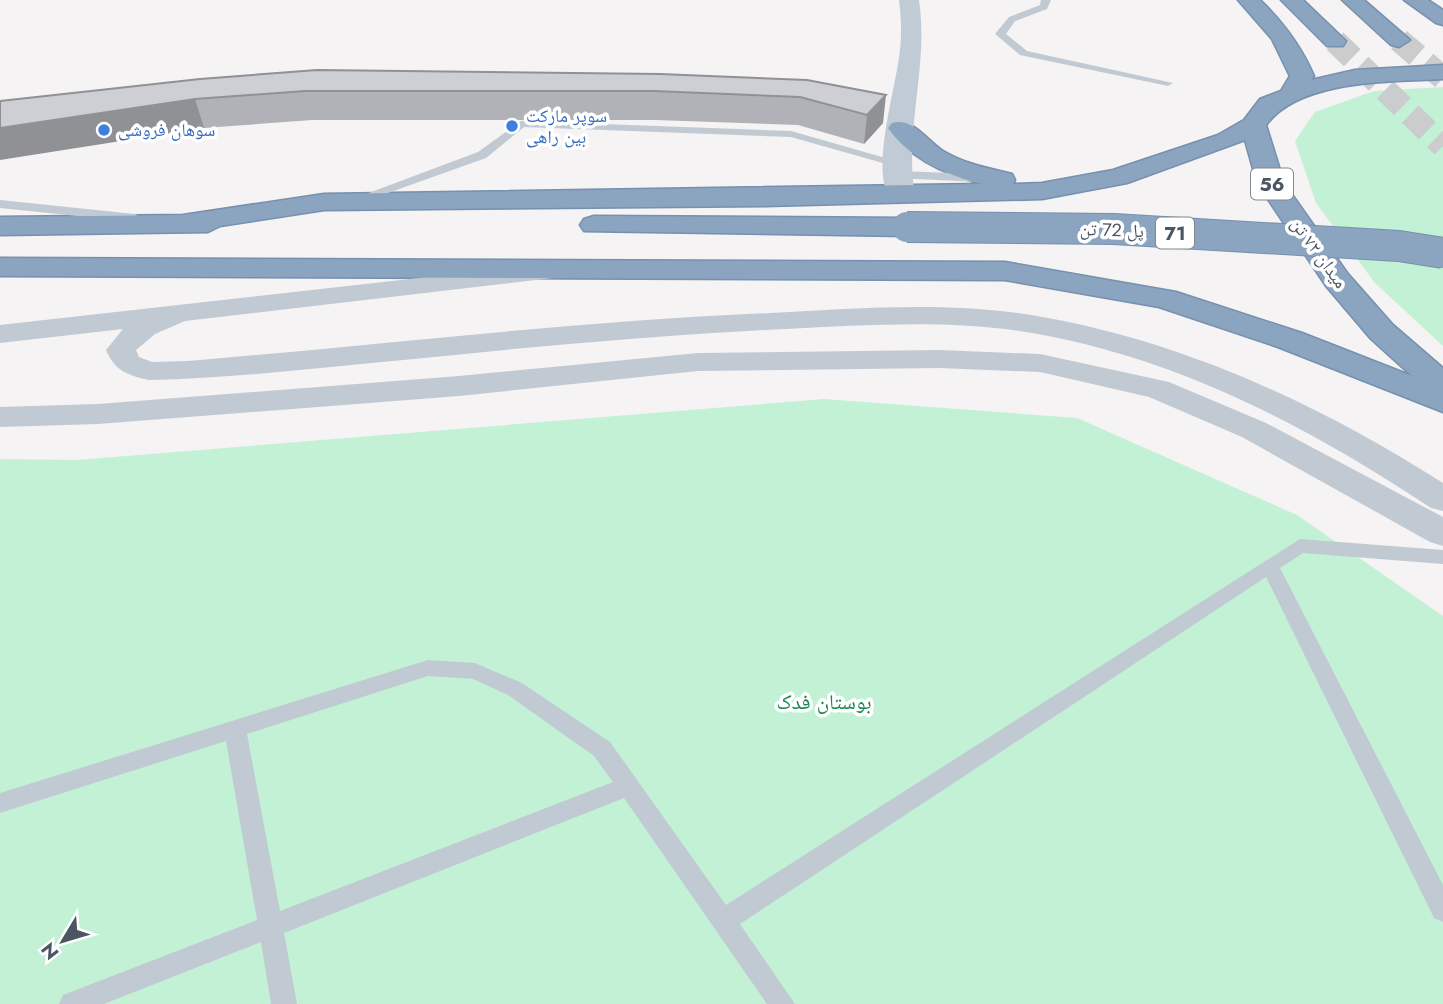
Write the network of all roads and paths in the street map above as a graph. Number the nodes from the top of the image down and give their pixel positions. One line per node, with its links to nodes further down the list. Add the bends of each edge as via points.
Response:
1 (909, 0): 14 (street, via 913,28)
2 (1046, 0): 11 (lane, via 1044,7 1012,19 1000,34 1024,53)
3 (1248, 0): 12 (highway, via 1292,47 1302,76)
4 (1292, 0): 9 (highway)
5 (1352, 0): 8 (highway)
6 (1414, 0): 7 (highway)
7 (1443, 19)
8 (1399, 40)
9 (1335, 41)
10 (1443, 72): 12 (highway, via 1355,77)
11 (1168, 83)
12 (1291, 95): 13 (highway, via 1269,104)
13 (1253, 125): 17 (highway, via 1227,140 1169,161); 27 (highway, میدان ۷۲ تن / 56, via 1271,183 1337,280 1382,332)
14 (901, 128): 15 (street); 16 (highway, via 935,159)
15 (898, 178): 16 (lane); 17 (highway, via 1042,191); 18 (highway); 18 (lane, via 791,134 521,124 482,155)
16 (989, 179): 17 (highway)
17 (1070, 186)
18 (350, 202): 20 (highway)
19 (0, 204): 20 (lane)
20 (184, 223): 21 (highway); 22 (highway, پل 72 تن / 71, bridge, via 1114,229 1399,246)
21 (0, 226)
22 (1443, 253)
23 (0, 267): 24 (highway)
24 (587, 267): 25 (street); 28 (highway, via 1005,271 1164,299 1290,340)
25 (176, 315): 26 (street); 30 (street, via 126,340 121,351 127,363 149,370 188,370 690,324 940,315 1035,324 1125,343 1249,392 1384,458)
26 (0, 334)
27 (1443, 386)
28 (1443, 401)
29 (0, 417): 31 (street, via 417,390 698,362 939,359 1040,363 1158,389 1254,430)
30 (1443, 499)
31 (1443, 533)
32 (1443, 556): 33 (lane, via 1300,546)
33 (1270, 566): 37 (lane); 38 (lane)
34 (235, 729): 35 (lane, via 428,668 475,671 515,689 602,749); 36 (lane); 39 (lane)
35 (628, 786): 38 (lane); 39 (lane)
36 (0, 803)
37 (1443, 910)
38 (723, 921): 42 (lane)
39 (269, 927): 40 (lane); 41 (lane)
40 (72, 1004)
41 (284, 1004)
42 (782, 1004)

